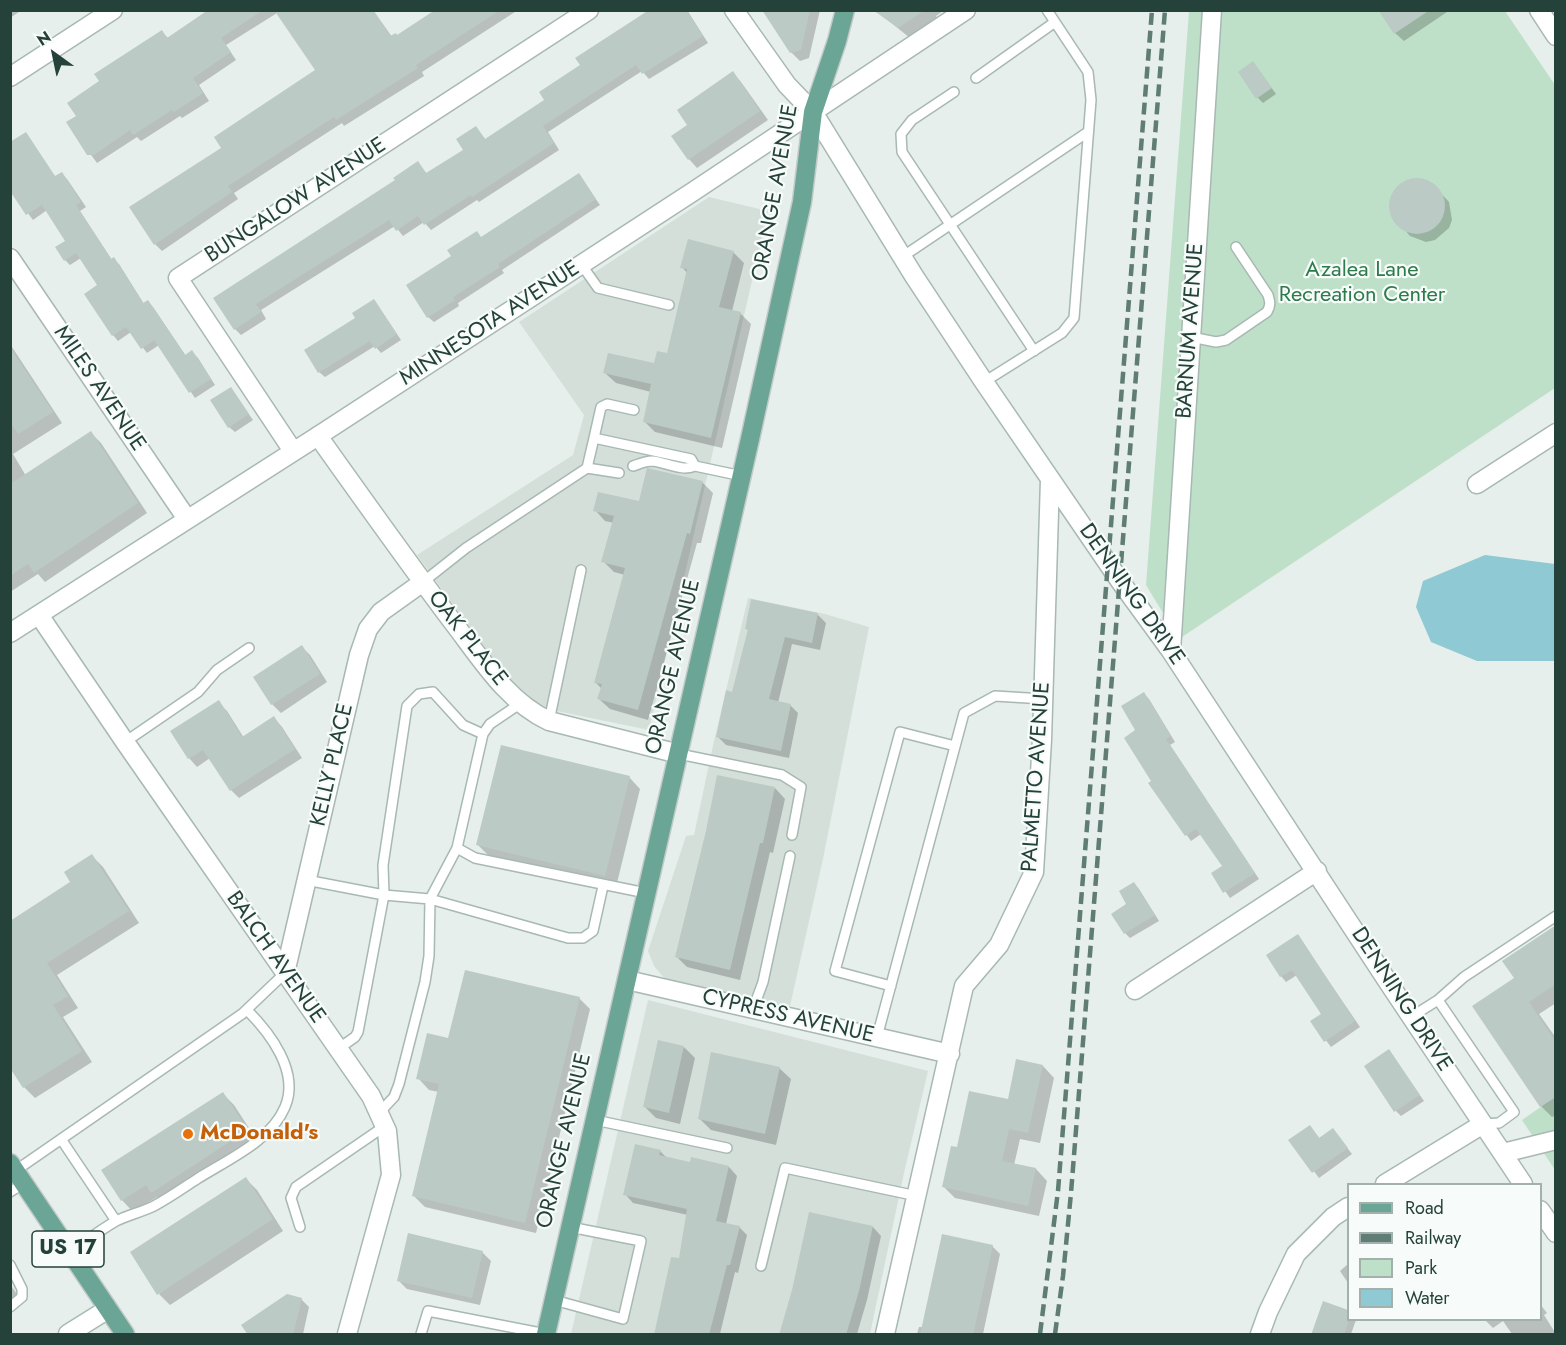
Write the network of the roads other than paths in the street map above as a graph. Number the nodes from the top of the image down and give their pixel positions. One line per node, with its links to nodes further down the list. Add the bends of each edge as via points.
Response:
1 (113, 10): 11 (street)
2 (589, 10): 29 (street, BUNGALOW AVENUE, via 178,278)
3 (734, 10): 14 (street, DENNING DRIVE, via 787,85)
4 (845, 10): 14 (main road, ORANGE AVENUE)
5 (966, 10): 14 (street, MINNESOTA AVENUE)
6 (1047, 10): 9 (lane)
7 (1212, 10): 22 (street, BARNUM AVENUE)
8 (1539, 10): 10 (street)
9 (1055, 22): 12 (lane); 15 (lane, via 1088,72)
10 (1556, 36)
11 (10, 77)
12 (976, 78)
13 (954, 92): 16 (lane, via 912,120 901,134 902,152)
14 (813, 112): 18 (street, DENNING DRIVE); 20 (street, MINNESOTA AVENUE); 34 (main road, ORANGE AVENUE, via 802,202)
15 (1088, 132): 16 (lane); 23 (lane, via 1074,318 1062,333)
16 (950, 224): 18 (lane); 23 (lane)
17 (1236, 247): 22 (lane, via 1268,295 1270,307 1226,340)
18 (902, 257): 24 (street, DENNING DRIVE)
19 (10, 258): 37 (street, MILES AVENUE)
20 (581, 264): 21 (lane, via 598,288); 27 (street, MINNESOTA AVENUE)
21 (669, 304)
22 (1191, 337): 43 (street, BARNUM AVENUE)
23 (1034, 351): 24 (lane)
24 (984, 382): 35 (street, DENNING DRIVE)
25 (634, 410): 28 (lane, via 608,404 601,407)
26 (1556, 433): 36 (street)
27 (318, 436): 29 (street, MINNESOTA AVENUE); 39 (street, OAK PLACE)
28 (594, 438): 31 (lane, via 691,459); 32 (lane)
29 (293, 452): 37 (street, MINNESOTA AVENUE)
30 (633, 466): 31 (lane, via 655,461 688,469)
31 (695, 466): 34 (lane)
32 (587, 468): 33 (lane); 39 (lane, via 466,548)
33 (619, 473)
34 (742, 476): 50 (main road, ORANGE AVENUE)
35 (1050, 479): 43 (street, DENNING DRIVE); 44 (street, PALMETTO AVENUE)
36 (1477, 484)
37 (187, 519): 40 (street, MINNESOTA AVENUE)
38 (581, 570): 46 (lane)
39 (423, 582): 45 (street, OAK PLACE, via 505,689); 55 (street, KELLY PLACE, via 381,612 368,630)
40 (39, 615): 41 (street, MINNESOTA AVENUE); 48 (street, BALCH AVENUE)
41 (10, 633)
42 (249, 648): 48 (lane, via 205,681 198,692)
43 (1171, 651): 54 (street, DENNING DRIVE)
44 (1044, 699): 49 (lane, via 995,696 964,713); 71 (street, PALMETTO AVENUE, via 1034,872 999,945 964,986)
45 (521, 703): 46 (street, OAK PLACE); 47 (lane, via 490,724)
46 (549, 721): 50 (street, OAK PLACE)
47 (483, 734): 52 (lane); 58 (lane, via 463,725 433,692 419,694 407,706 384,865)
48 (124, 742): 61 (street, BALCH AVENUE)
49 (955, 746): 63 (lane); 63 (lane, via 900,732 835,971)
50 (679, 754): 51 (lane, via 783,775 801,787); 57 (main road, ORANGE AVENUE)
51 (792, 835)
52 (457, 848): 56 (lane, via 475,858); 59 (lane)
53 (790, 856): 66 (lane, via 763,982)
54 (1317, 871): 64 (street); 68 (street, DENNING DRIVE)
55 (306, 880): 58 (lane); 61 (street, KELLY PLACE)
56 (603, 886): 57 (lane); 59 (lane, via 593,931 583,938 568,939)
57 (646, 893): 62 (main road, ORANGE AVENUE)
58 (384, 894): 59 (lane); 70 (lane, via 358,1032)
59 (430, 899): 72 (lane, via 425,982 399,1084)
60 (1556, 916): 65 (lane, via 1464,977)
61 (285, 973): 67 (lane); 70 (street, BALCH AVENUE)
62 (627, 980): 66 (street, CYPRESS AVENUE); 73 (main road, ORANGE AVENUE)
63 (891, 986): 69 (lane)
64 (1136, 990)
65 (1438, 1000): 68 (lane); 74 (lane, via 1514,1112 1499,1123)
66 (753, 1009): 69 (street, CYPRESS AVENUE)
67 (247, 1010): 75 (lane); 85 (lane, via 274,1042 288,1077 289,1092 281,1115 255,1142 154,1206)
68 (1411, 1017): 74 (street, DENNING DRIVE)
69 (877, 1037): 71 (street, CYPRESS AVENUE)
70 (338, 1049): 72 (street, BALCH AVENUE)
71 (950, 1054): 82 (street, PALMETTO AVENUE)
72 (382, 1119): 86 (lane, via 296,1187 291,1198); 98 (street, BALCH AVENUE, via 387,1131 391,1175)
73 (595, 1120): 77 (lane); 87 (main road, ORANGE AVENUE)
74 (1483, 1124): 78 (street, DENNING DRIVE); 80 (street)
75 (61, 1139): 79 (lane); 85 (lane)
76 (1556, 1140): 78 (street)
77 (727, 1148)
78 (1503, 1153): 81 (street, DENNING DRIVE)
79 (15, 1177): 89 (main road, US 17)
80 (1388, 1183)
81 (1522, 1183)
82 (917, 1196): 91 (lane, via 785,1168); 100 (street, PALMETTO AVENUE)
83 (1347, 1208): 101 (street, via 1296,1254)
84 (1542, 1213): 88 (street)
85 (116, 1221): 89 (lane)
86 (300, 1227)
87 (570, 1227): 92 (main road, ORANGE AVENUE); 92 (lane, via 640,1240 623,1319)
88 (1556, 1233)
89 (70, 1252): 94 (main road, US 17)
90 (10, 1265): 93 (lane, via 22,1297)
91 (761, 1266)
92 (554, 1300): 95 (main road, ORANGE AVENUE)
93 (10, 1307)
94 (108, 1309): 96 (street); 97 (main road, US 17)
95 (546, 1334): 99 (lane, via 428,1311)
96 (68, 1335)
97 (125, 1335)
98 (347, 1335)
99 (421, 1335)
100 (885, 1335)
101 (1260, 1335)

